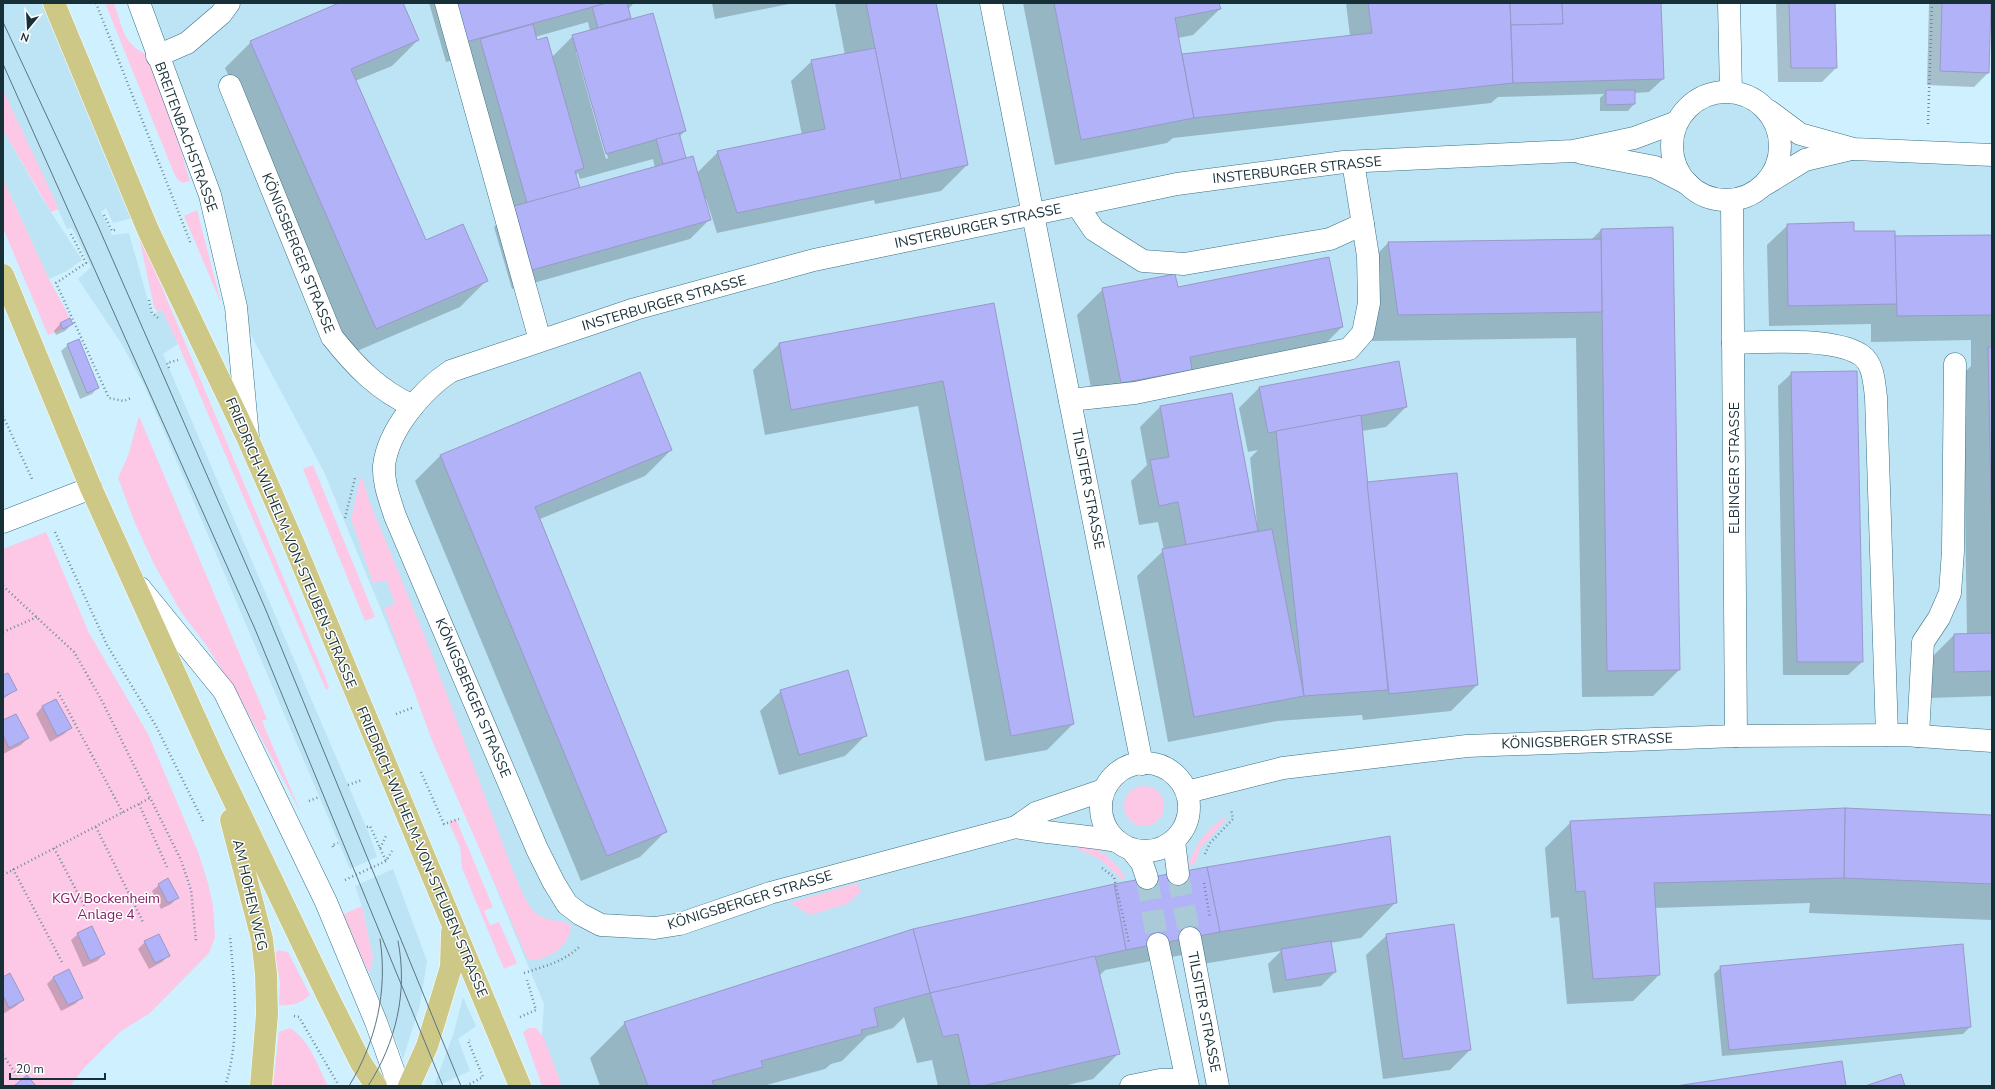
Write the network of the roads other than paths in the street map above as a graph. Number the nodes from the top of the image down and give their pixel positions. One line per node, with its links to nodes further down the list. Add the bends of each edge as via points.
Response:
1 (54, 3): 28 (main road, FRIEDRICH-WILHELM-VON-STEUBEN-STRASSE, via 148,230)
2 (139, 3): 7 (street, BREITENBACHSTRASSE)
3 (229, 3): 7 (street, via 187,42)
4 (446, 3): 23 (street)
5 (991, 3): 20 (street, TILSITER STRASSE)
6 (1728, 3): 9 (street)
7 (157, 56): 28 (street, BREITENBACHSTRASSE, via 210,195 236,308)
8 (230, 86): 27 (street, KÖNIGSBERGER STRASSE, via 332,337 370,380 392,397)
9 (1731, 92): 10 (street, INSTERBURGER STRASSE, via 1749,97); 11 (street, INSTERBURGER STRASSE, via 1700,99 1688,107)
10 (1765, 108): 12 (street, INSTERBURGER STRASSE, via 1800,134); 17 (street, INSTERBURGER STRASSE, via 1776,124 1780,142 1775,169)
11 (1677, 122): 13 (street, INSTERBURGER STRASSE, via 1634,138); 16 (street, INSTERBURGER STRASSE, via 1672,144 1675,163)
12 (1854, 149): 14 (street, INSTERBURGER STRASSE); 17 (street, INSTERBURGER STRASSE, via 1805,160)
13 (1573, 151): 15 (street, INSTERBURGER STRASSE); 16 (street, INSTERBURGER STRASSE, via 1655,167)
14 (1992, 155)
15 (1353, 162): 19 (street, INSTERBURGER STRASSE, via 1177,184); 21 (street)
16 (1688, 184): 18 (street, INSTERBURGER STRASSE, via 1703,195)
17 (1765, 184): 18 (street, INSTERBURGER STRASSE, via 1750,195)
18 (1732, 200): 24 (street, ELBINGER STRASSE)
19 (1077, 206): 20 (street, INSTERBURGER STRASSE); 21 (street, via 1094,230 1143,261 1184,264 1330,239)
20 (1034, 215): 23 (street, INSTERBURGER STRASSE, via 814,260 635,308); 26 (street, TILSITER STRASSE)
21 (1363, 224): 26 (street, via 1368,256 1369,302 1363,333 1349,349 1135,393)
22 (3, 275): 29 (main road)
23 (540, 340): 27 (street, INSTERBURGER STRASSE, via 451,371 436,381)
24 (1733, 343): 32 (street, via 1792,342 1836,346 1862,355 1873,370); 33 (street, ELBINGER STRASSE)
25 (1955, 364): 34 (street, via 1953,551 1950,593 1939,618 1923,642)
26 (1070, 400): 37 (street, TILSITER STRASSE)
27 (413, 406): 40 (street, KÖNIGSBERGER STRASSE, via 390,445 384,466 386,489 395,516 537,849 567,904 580,914 601,925 655,928 680,924 770,893)
28 (248, 439): 45 (main road, FRIEDRICH-WILHELM-VON-STEUBEN-STRASSE)
29 (91, 488): 30 (street); 31 (main road)
30 (3, 522)
31 (133, 580): 36 (main road); 51 (street, via 224,691 326,902 379,1030 396,1078)
32 (1887, 735): 33 (street, KÖNIGSBERGER STRASSE); 34 (street, KÖNIGSBERGER STRASSE)
33 (1736, 736): 39 (street, KÖNIGSBERGER STRASSE, via 1467,746 1283,768)
34 (1918, 736): 35 (street, KÖNIGSBERGER STRASSE)
35 (1992, 741)
36 (212, 756): 49 (main road, AM HOHEN WEG, via 262,939 267,1014); 50 (main road, via 330,1002 361,1063)
37 (1142, 764): 38 (street, via 1128,767 1116,775); 39 (street, via 1157,765 1171,772)
38 (1104, 790): 40 (street, KÖNIGSBERGER STRASSE, via 1036,813); 42 (street, via 1101,810 1105,825)
39 (1187, 792): 41 (street, via 1190,803 1188,818 1182,832)
40 (1016, 827): 42 (street, KÖNIGSBERGER STRASSE, via 1046,833 1080,835)
41 (1174, 841): 42 (street, via 1161,849 1146,852); 43 (street)
42 (1124, 845): 44 (street, via 1142,863)
43 (1178, 874)
44 (1147, 878)
45 (452, 922): 52 (main road, via 451,967 427,1046); 53 (main road, FRIEDRICH-WILHELM-VON-STEUBEN-STRASSE)
46 (1190, 938): 55 (street, TILSITER STRASSE)
47 (1158, 944): 48 (street)
48 (1187, 1083): 54 (street, via 1160,1080)
49 (261, 1086)
50 (376, 1086)
51 (396, 1086)
52 (409, 1086)
53 (520, 1086)
54 (1131, 1086)
55 (1218, 1086)

